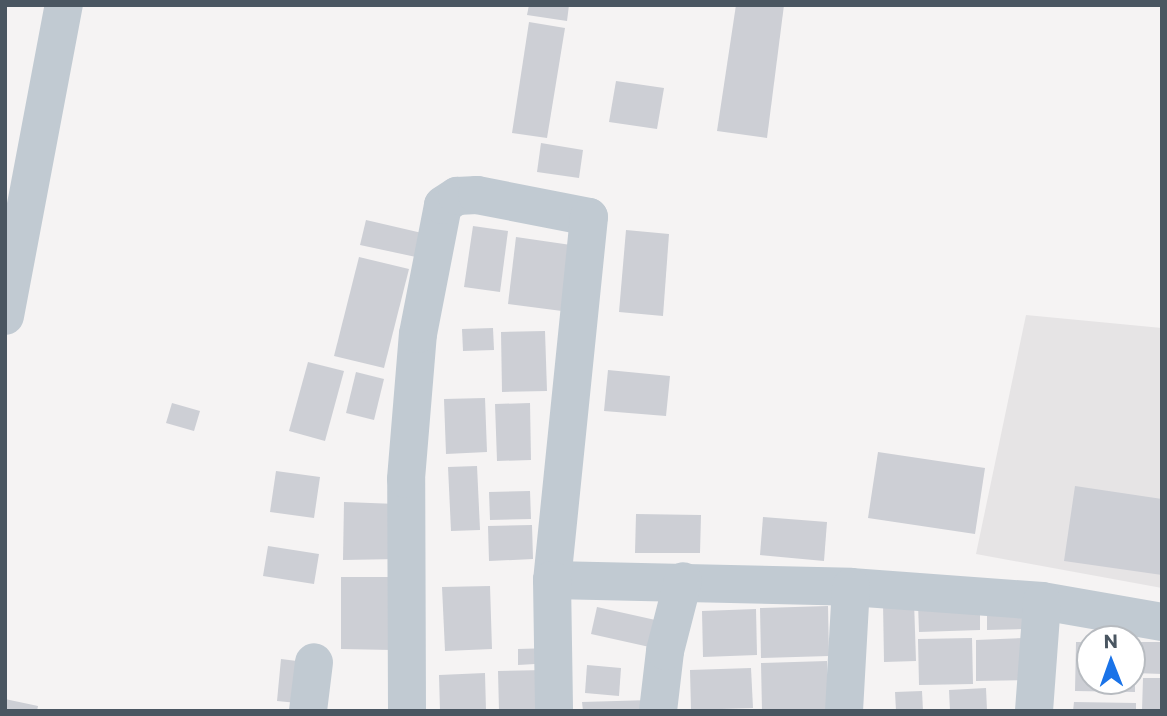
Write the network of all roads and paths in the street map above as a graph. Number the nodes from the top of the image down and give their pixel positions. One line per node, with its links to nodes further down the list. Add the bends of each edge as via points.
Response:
1 (64, 5): 2 (street)
2 (5, 316)
3 (552, 580): 4 (street); 10 (street, via 589,217 477,195 457,196 443,205 438,220 418,334 406,479); 11 (street)
4 (683, 581): 5 (street); 12 (street, via 665,651)
5 (851, 587): 6 (street); 13 (street)
6 (1042, 601): 7 (street); 14 (street)
7 (1162, 622)
8 (314, 662): 9 (street)
9 (308, 711)
10 (407, 711)
11 (554, 711)
12 (657, 711)
13 (844, 711)
14 (1034, 711)

